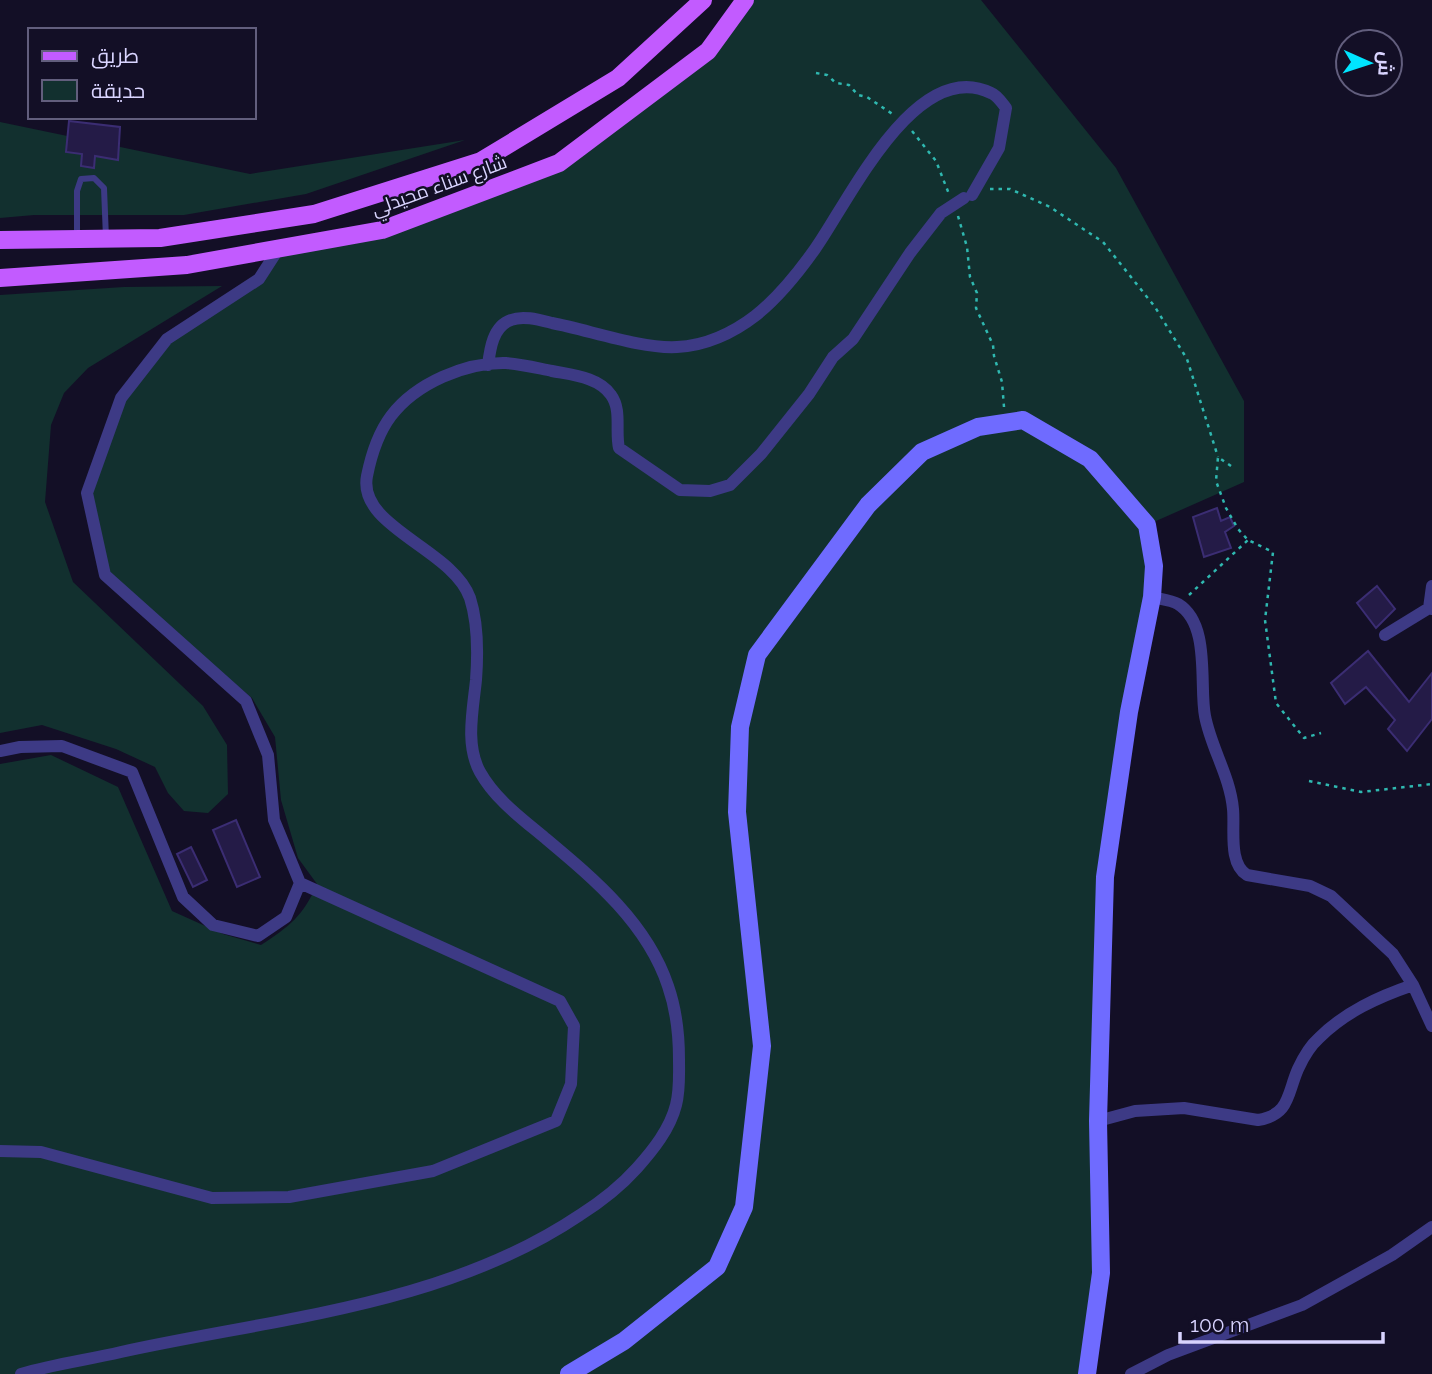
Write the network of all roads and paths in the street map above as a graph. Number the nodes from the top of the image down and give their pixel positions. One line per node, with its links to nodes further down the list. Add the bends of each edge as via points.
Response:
1 (703, 0): 7 (main road, شارع سناء محيدلي, via 618,78 481,161 314,214 160,238)
2 (745, 0): 9 (main road, شارع سناء محيدلي, via 708,51 559,163 382,230)
3 (816, 73): 4 (path, via 849,85)
4 (902, 122): 5 (path); 5 (street, via 916,108 951,88 993,93 1006,108 999,148); 11 (street, via 793,277 739,327 702,344 674,348 536,319 512,319 492,340)
5 (963, 199): 11 (street, via 941,213 860,330 833,357 789,421 738,478 722,488 680,491 619,449 615,401 601,385 528,366); 12 (path, via 976,308 993,345); 13 (path, via 988,189 1010,189 1103,242 1156,307 1187,359)
6 (77, 239): 7 (main road, شارع سناء محيدلي); 7 (lane, via 80,179 94,178 104,188); 8 (main road, شارع سناء محيدلي)
7 (106, 239)
8 (0, 240)
9 (279, 248): 10 (main road, شارع سناء محيدلي, via 187,265); 25 (street, via 259,279 167,339 128,388 87,493 105,575 246,701 268,755 274,820)
10 (0, 278)
11 (488, 365): 31 (street, via 433,382 406,400 392,415 374,452 366,493 389,523 440,558 468,591 477,659 471,736 478,768 508,806 620,907 658,960 670,991 679,1041 679,1090 671,1121 643,1161 612,1193 534,1244 454,1276 331,1310)
12 (1004, 407)
13 (1219, 457): 14 (path); 15 (path, via 1216,481 1226,509)
14 (1231, 466)
15 (1248, 540): 18 (path); 21 (path, via 1273,552 1265,620 1276,703 1304,737)
16 (1432, 586): 19 (street)
17 (1152, 597): 18 (street); 28 (street, via 1129,712 1105,877); 32 (street, via 1154,566 1147,525 1090,459 1023,420 978,427 922,452 867,505 757,654 740,727 737,812 762,1046 744,1207 716,1267 624,1341)
18 (1178, 604): 26 (street, via 1191,617 1199,641 1205,715 1231,793 1237,865 1247,875 1320,889 1393,954)
19 (1431, 609): 20 (street)
20 (1385, 635)
21 (1321, 733)
22 (4, 747): 25 (street, via 62,746 132,772 183,897 213,925 258,936 286,917)
23 (1309, 780): 24 (path, via 1361,793)
24 (1432, 784)
25 (300, 883): 29 (street, via 560,1001 574,1026 571,1084 556,1121 433,1171 289,1197 212,1198 41,1152)
26 (1413, 985): 27 (street); 28 (street, via 1360,1007 1317,1039 1297,1072 1286,1104 1267,1119 1184,1108 1135,1111)
27 (1432, 1026)
28 (1098, 1121): 33 (street, via 1101,1273)
29 (0, 1151)
30 (1432, 1227): 34 (street, via 1302,1305)
31 (21, 1374)
32 (569, 1374)
33 (1087, 1374)
34 (1130, 1374)

